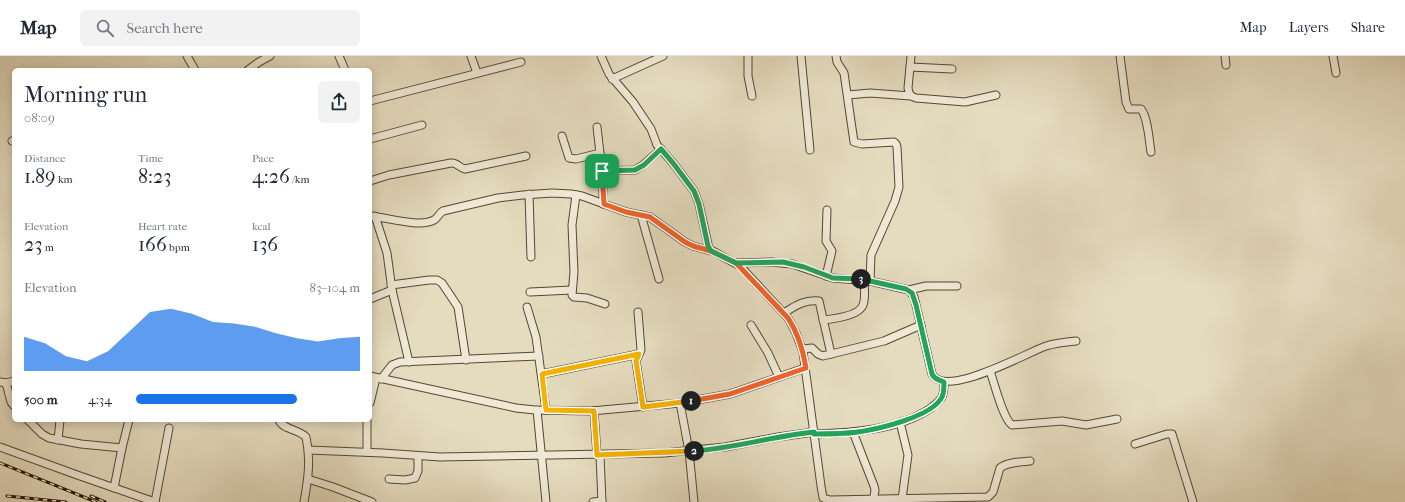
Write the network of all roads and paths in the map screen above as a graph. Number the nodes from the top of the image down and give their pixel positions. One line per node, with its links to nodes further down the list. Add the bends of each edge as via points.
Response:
1 (187, 56): 17 (street)
2 (270, 56): 18 (street)
3 (339, 56): 19 (street)
4 (471, 56): 21 (street)
5 (601, 56): 23 (street)
6 (663, 56): 23 (street)
7 (748, 56): 26 (street)
8 (801, 56): 34 (street)
9 (836, 56): 24 (street, via 844,74)
10 (911, 56): 16 (street)
11 (1120, 56): 35 (street, via 1126,102 1129,109 1143,111)
12 (1225, 56): 15 (street)
13 (1333, 56): 22 (street)
14 (521, 62): 21 (street)
15 (1226, 65)
16 (910, 67): 20 (street); 27 (street, via 908,92)
17 (194, 68)
18 (251, 68)
19 (344, 68)
20 (952, 69)
21 (477, 73): 28 (street)
22 (1336, 73)
23 (612, 79): 33 (street, via 639,109)
24 (848, 95): 27 (street, via 870,93); 51 (street, via 854,142 896,144 899,187 871,255)
25 (996, 95): 27 (street, via 960,102)
26 (752, 96)
27 (911, 96)
28 (372, 100)
29 (422, 125): 32 (street)
30 (597, 127): 36 (street)
31 (562, 136): 36 (street, via 569,158 576,159)
32 (372, 138)
33 (661, 149): 38 (street, via 635,170); 46 (street, via 694,191)
34 (810, 150)
35 (1151, 152)
36 (600, 153): 38 (street)
37 (526, 156): 39 (street, via 465,169 451,163)
38 (602, 171): 42 (street)
39 (372, 180)
40 (529, 194): 41 (street); 45 (street, via 498,198 449,210 426,222); 47 (street)
41 (576, 195): 42 (street); 54 (street, via 572,225)
42 (604, 204): 44 (street)
43 (827, 210): 49 (street, via 826,241 832,251)
44 (641, 215): 46 (street, via 657,221 685,242); 50 (street)
45 (372, 216): 53 (street, via 387,253)
46 (711, 251): 48 (street)
47 (531, 257)
48 (736, 263): 49 (street, via 783,262); 61 (street)
49 (826, 276): 51 (street)
50 (659, 278)
51 (867, 280): 55 (street); 62 (street, via 861,309 850,315)
52 (958, 286): 55 (street, via 926,286)
53 (392, 288): 57 (street); 70 (street, via 429,280 442,283 458,307); 71 (street)
54 (572, 290): 56 (street); 58 (street, via 574,297)
55 (909, 290): 64 (street, via 914,297)
56 (530, 292)
57 (372, 298)
58 (605, 304)
59 (527, 307): 69 (street)
60 (638, 312): 67 (street, via 641,350)
61 (784, 313): 62 (street, via 799,304 817,300 820,303); 66 (street)
62 (823, 320): 68 (street)
63 (751, 325): 75 (street)
64 (921, 325): 68 (street, via 884,341); 77 (street, via 932,374 937,380)
65 (1076, 341): 73 (street, via 1044,347)
66 (802, 349): 68 (street, via 812,348 821,356); 72 (street)
67 (639, 354): 74 (street); 82 (street, via 636,361)
68 (831, 354)
69 (539, 356): 70 (street); 74 (street)
70 (466, 360): 71 (street)
71 (409, 362): 76 (street, via 392,365)
72 (806, 368): 75 (street); 95 (street)
73 (990, 371): 77 (street); 86 (street, via 1007,421 1012,425 1062,421 1086,425)
74 (542, 374): 84 (street)
75 (779, 377): 80 (street, via 730,394)
76 (376, 378): 79 (street); 83 (street, via 516,408)
77 (944, 382): 92 (street, via 942,397 935,405 922,414)
78 (3, 383): 81 (street)
79 (372, 395)
80 (680, 402): 82 (street); 101 (street)
81 (12, 403)
82 (643, 407): 85 (street)
83 (537, 410): 84 (street); 105 (street)
84 (546, 410): 85 (street)
85 (594, 411): 103 (street)
86 (1117, 419)
87 (30, 422): 96 (street, via 42,434)
88 (60, 422): 96 (street)
89 (128, 422): 99 (street)
90 (279, 422): 100 (street, via 304,435)
91 (367, 422): 102 (street)
92 (900, 422): 94 (street); 110 (street, via 908,455)
93 (169, 428): 114 (street)
94 (853, 432): 95 (street); 113 (street, via 874,486)
95 (814, 433): 101 (street); 112 (street, via 822,495)
96 (58, 440): 99 (street)
97 (1135, 444): 120 (street, via 1172,434)
98 (0, 446): 109 (street)
99 (122, 448): 109 (street)
100 (308, 450): 102 (street); 107 (street)
101 (689, 451): 103 (street); 119 (street)
102 (367, 452): 104 (street)
103 (598, 455): 105 (street); 111 (street)
104 (418, 456): 105 (street); 108 (street, via 418,471 415,478)
105 (542, 456): 117 (street)
106 (1030, 461): 110 (street, via 1003,465 988,497)
107 (308, 479): 115 (street); 116 (street)
108 (389, 479)
109 (114, 488): 114 (street)
110 (902, 499): 113 (street)
111 (602, 501): 118 (street)
112 (829, 501): 113 (street)
113 (873, 501)
114 (155, 502)
115 (304, 502)
116 (372, 502)
117 (546, 502)
118 (593, 502)
119 (694, 502)
120 (1194, 502)

